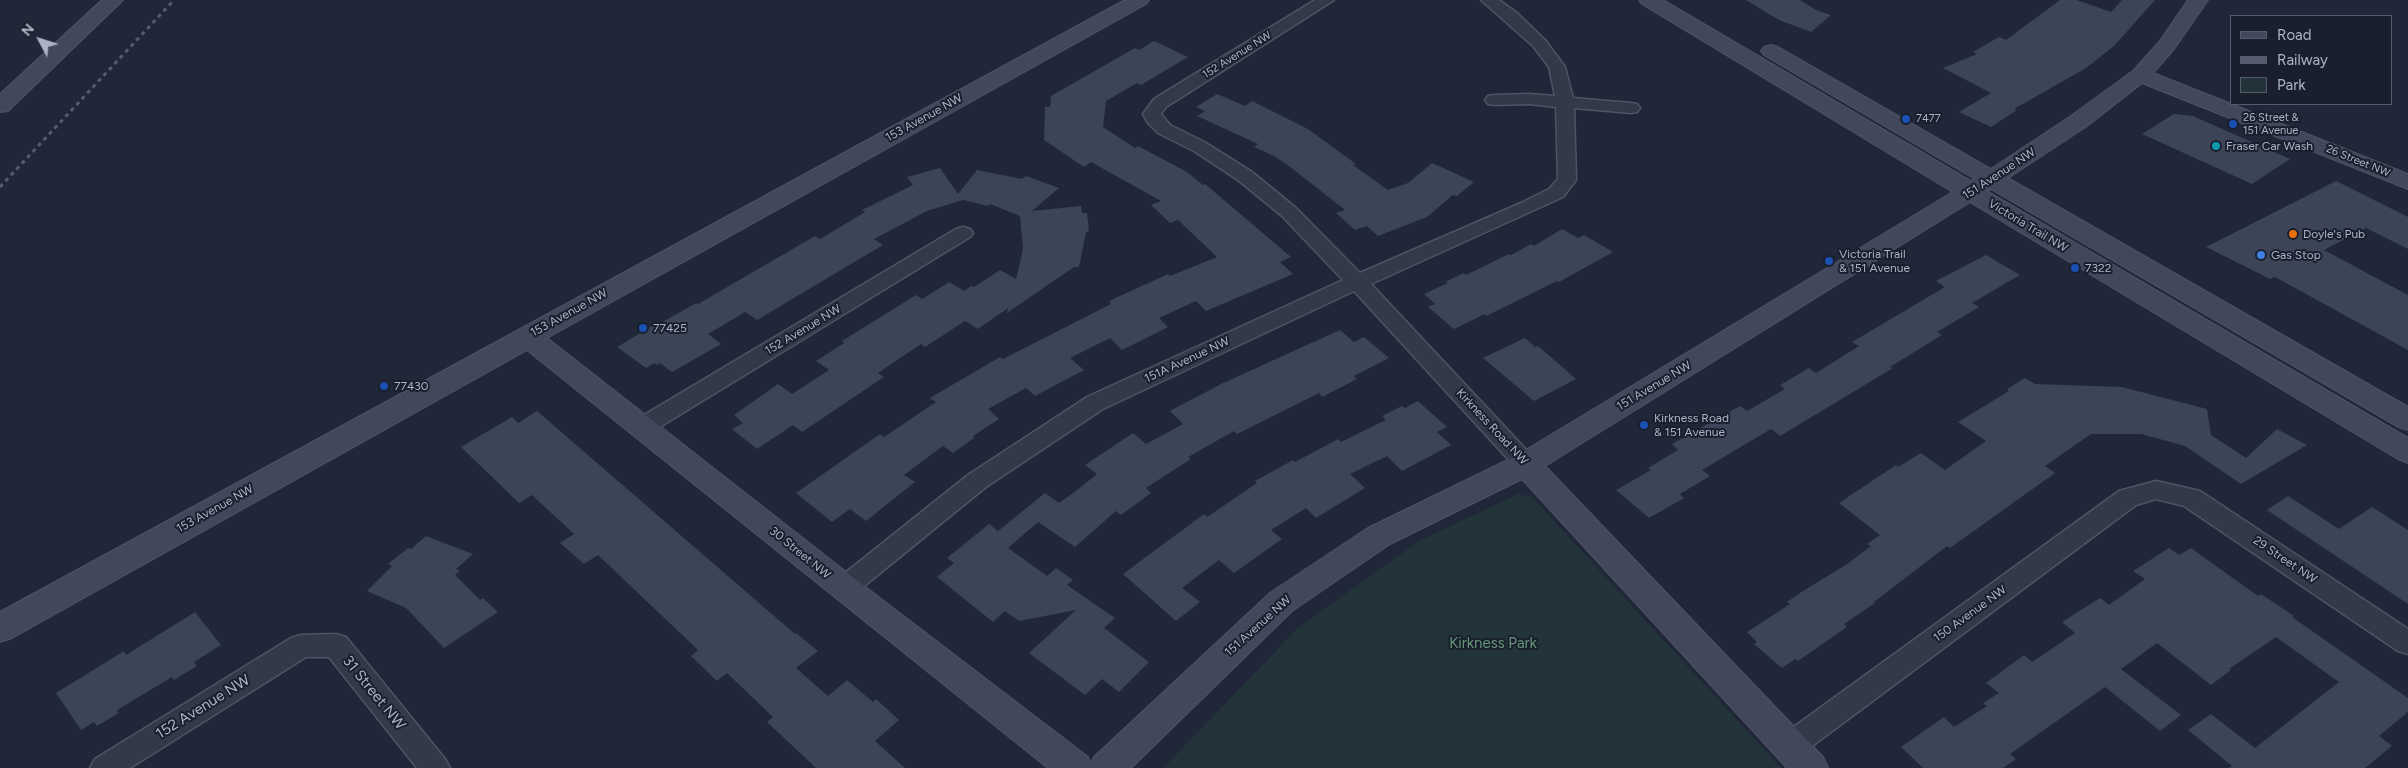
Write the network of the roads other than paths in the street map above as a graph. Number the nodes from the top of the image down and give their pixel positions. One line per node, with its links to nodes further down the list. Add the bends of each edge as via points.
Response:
1 (113, 0): 11 (street)
2 (1139, 0): 19 (street, 153 Avenue NW)
3 (1326, 0): 13 (street, 152 Avenue NW, via 1168,98 1154,108)
4 (1488, 0): 10 (street, via 1516,20 1539,43 1556,67)
5 (1649, 0): 16 (street, Victoria Trail NW)
6 (1683, 0): 14 (street, Victoria Trail NW)
7 (2198, 0): 8 (street, 151 Avenue NW, via 2168,45)
8 (2140, 75): 14 (street, 151 Avenue NW); 15 (street, 26 Street NW)
9 (1494, 100): 10 (street)
10 (1565, 101): 12 (street); 18 (street, 151A Avenue NW, via 1567,180 1556,193)
11 (0, 106)
12 (1630, 108)
13 (1152, 114): 18 (street, Kirkness Road NW, via 1164,129 1219,159 1268,193)
14 (1994, 178): 16 (street, 151 Avenue NW); 20 (street, Victoria Trail NW)
15 (2408, 182)
16 (1972, 192): 22 (street, Victoria Trail NW); 23 (street, 151 Avenue NW)
17 (964, 233): 21 (street, 152 Avenue NW)
18 (1358, 282): 23 (street, Kirkness Road NW); 25 (street, 151A Avenue NW, via 1095,403 977,481)
19 (527, 336): 21 (street, 30 Street NW); 26 (street, 153 Avenue NW)
20 (2408, 420)
21 (642, 427): 25 (street, 30 Street NW)
22 (2408, 452)
23 (1526, 464): 29 (street, Kirkness Road NW); 33 (street, 151 Avenue NW, via 1379,536 1281,602)
24 (2156, 490): 27 (street, 29 Street NW, via 2192,498); 29 (street, 150 Avenue NW, via 2128,498)
25 (844, 588): 32 (street, 30 Street NW)
26 (0, 628)
27 (2408, 643)
28 (301, 646): 30 (street, 152 Avenue NW); 31 (street, 31 Street NW, via 336,645)
29 (1800, 757)
30 (106, 768)
31 (435, 768)
32 (1075, 768)
33 (1107, 768)

